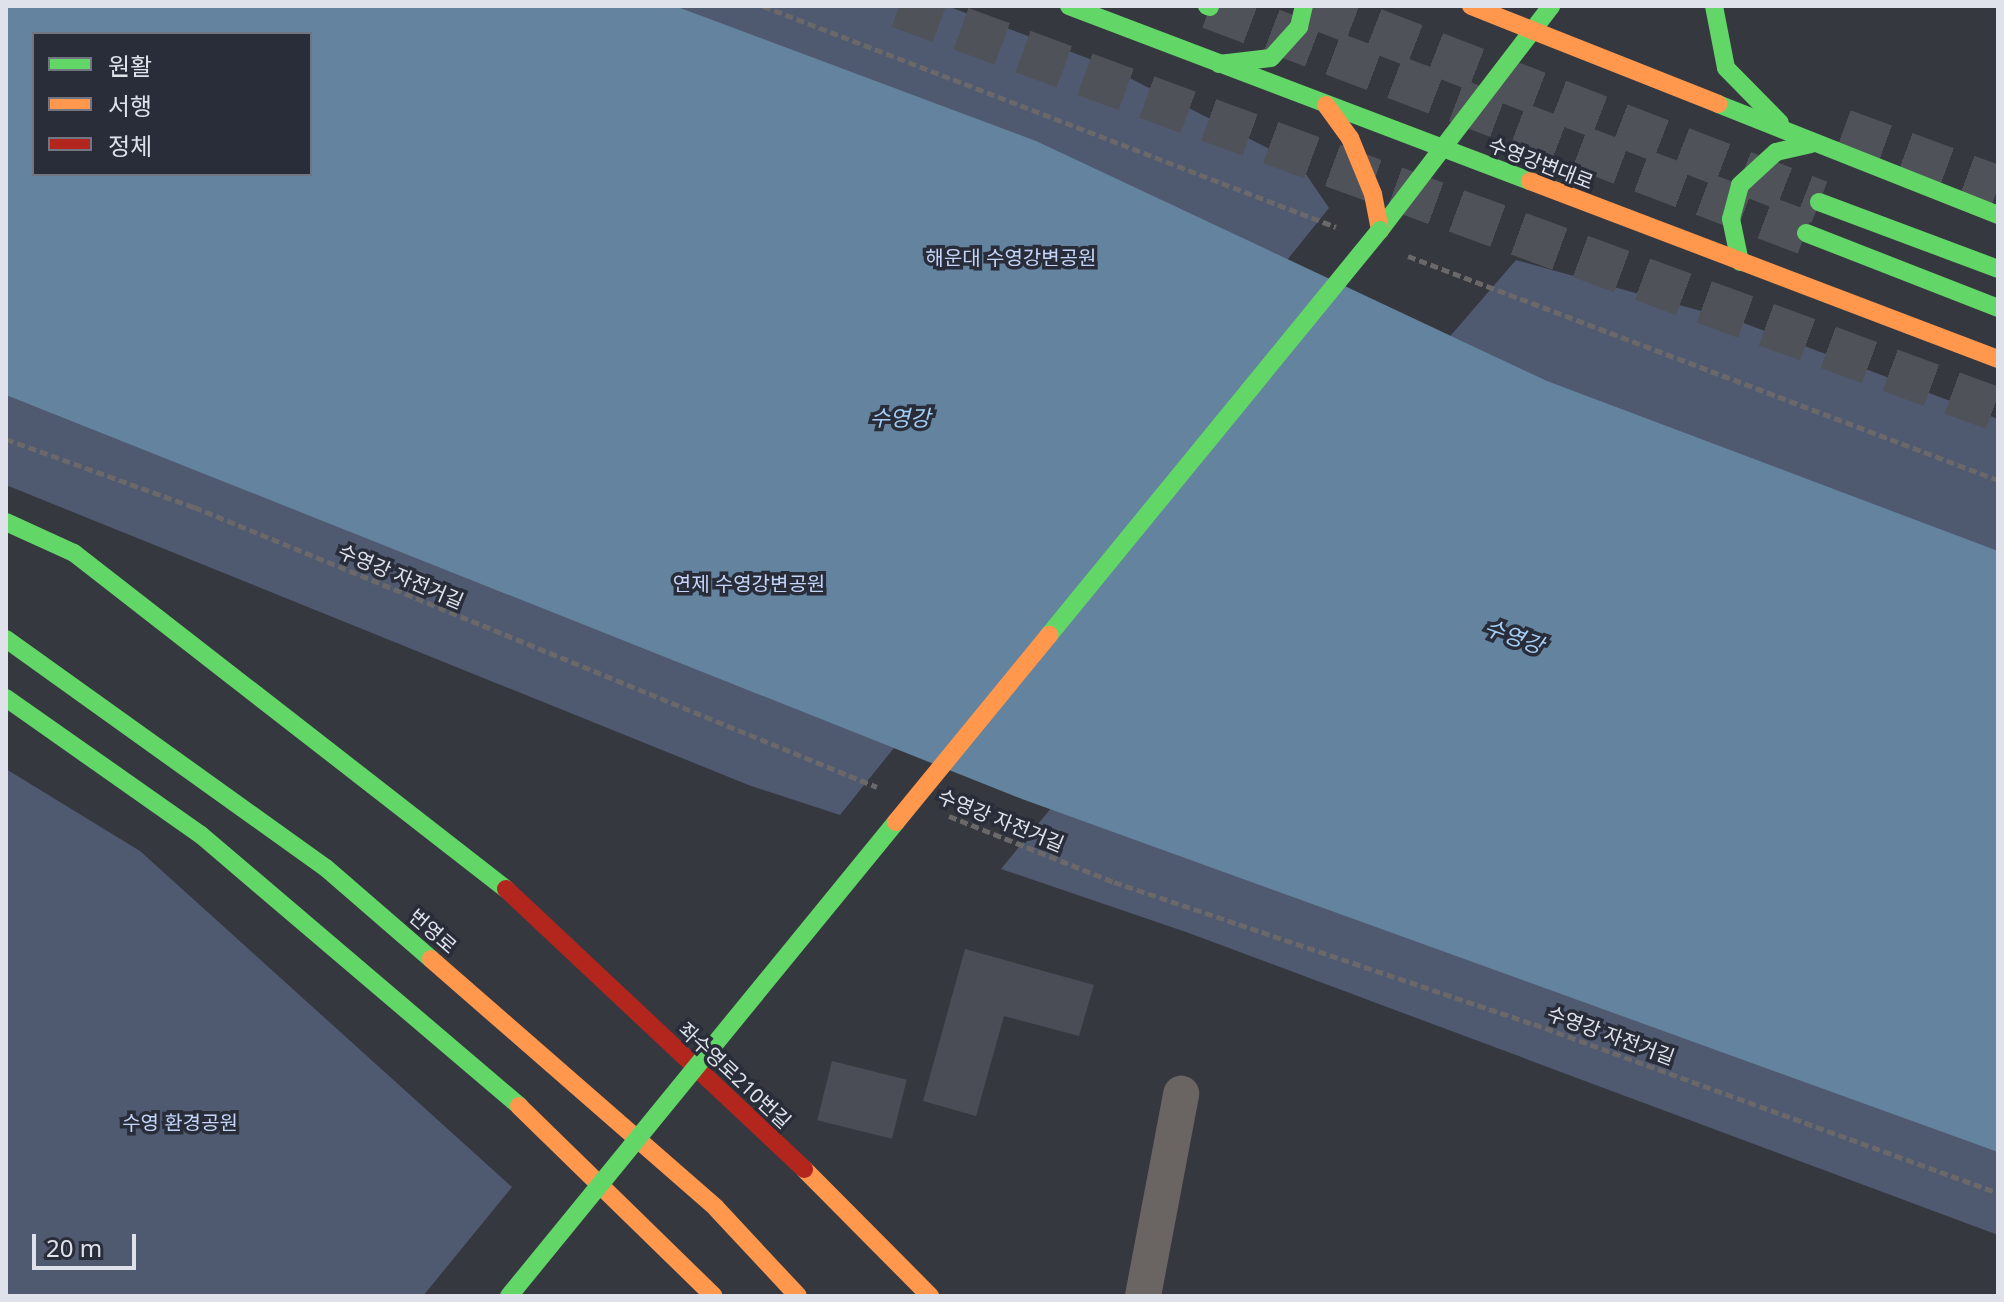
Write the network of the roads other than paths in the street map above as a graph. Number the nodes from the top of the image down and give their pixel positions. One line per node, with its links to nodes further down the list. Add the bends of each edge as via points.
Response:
1 (1069, 6): 7 (main road, 수영강변대로)
2 (1304, 6): 7 (main road, via 1299,27 1271,58)
3 (1471, 6): 6 (main road)
4 (1551, 6): 6 (main road)
5 (1714, 6): 9 (main road, via 1726,68)
6 (1534, 28): 9 (main road); 10 (main road)
7 (1219, 64): 8 (main road, 수영강변대로)
8 (1326, 105): 10 (main road, 수영강변대로); 13 (main road, via 1350,138 1373,194)
9 (1802, 140): 12 (main road); 15 (main road, via 1776,152 1740,185 1731,219)
10 (1442, 149): 13 (main road); 15 (main road, 수영강변대로)
11 (1819, 202): 16 (main road)
12 (1998, 215)
13 (1380, 230): 23 (main road, bridge)
14 (1806, 233): 17 (main road)
15 (1740, 262): 18 (main road, 수영강변대로)
16 (1998, 269)
17 (1998, 308)
18 (1998, 359)
19 (6, 522): 26 (main road, 좌수영로210번길, via 74,553 506,889 887,1247)
20 (6, 639): 25 (main road, 번영로, via 326,868 716,1208)
21 (6, 698): 24 (main road, via 201,835 430,1027)
22 (1181, 1094): 27 (street)
23 (509, 1296)
24 (714, 1296)
25 (798, 1296)
26 (930, 1296)
27 (1143, 1296)

